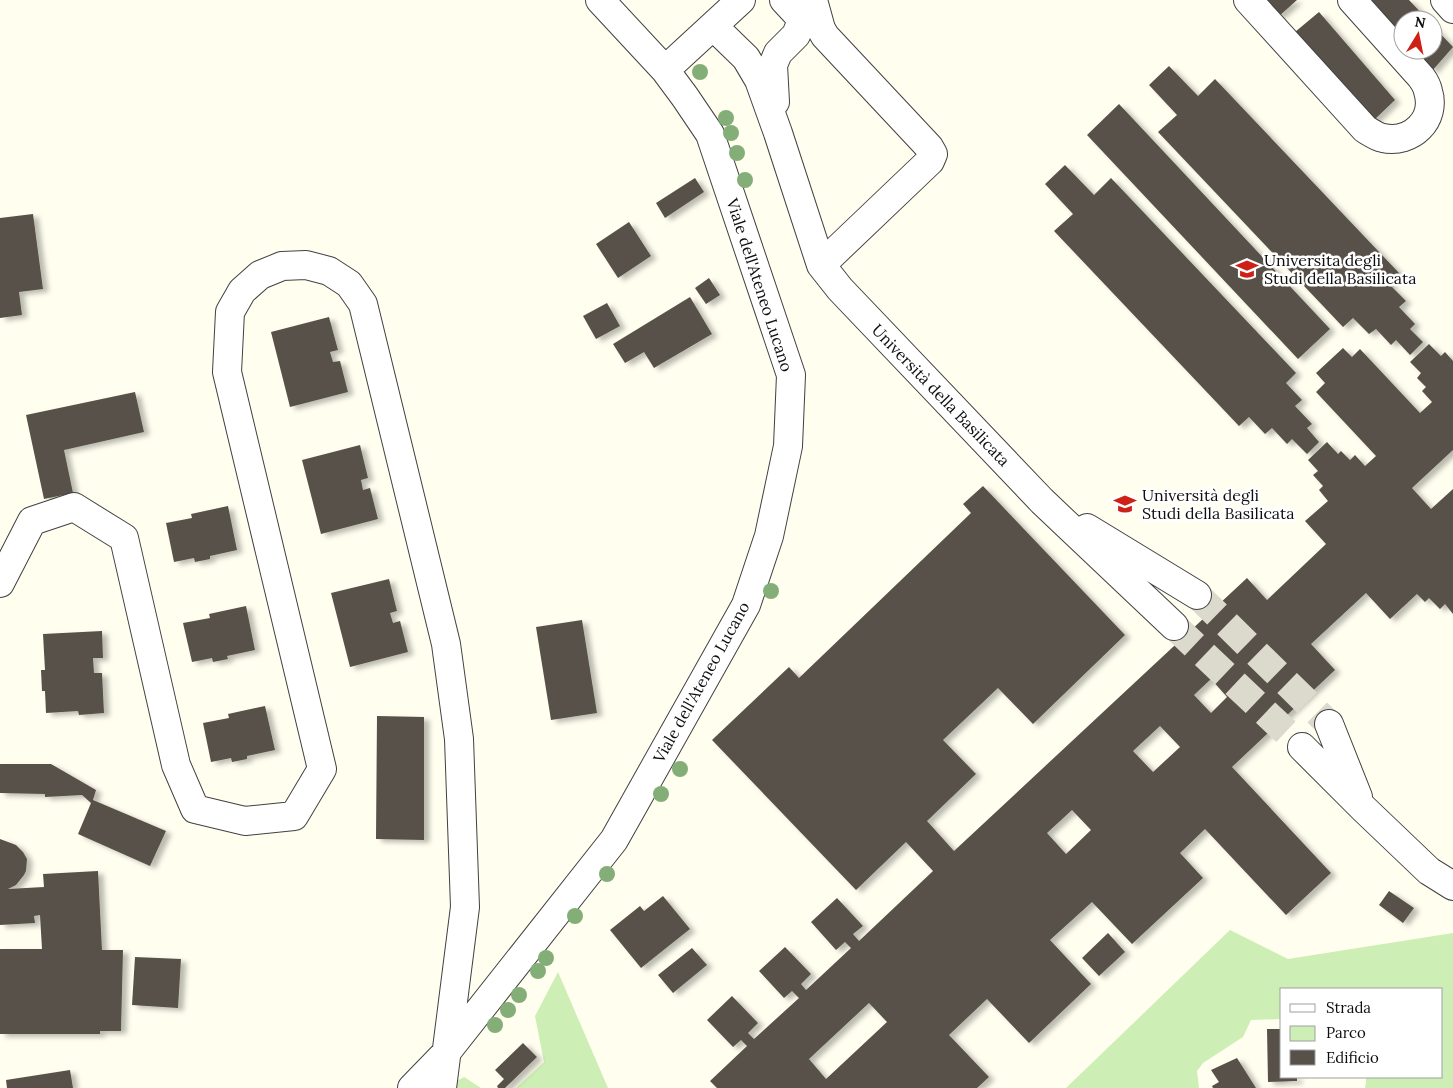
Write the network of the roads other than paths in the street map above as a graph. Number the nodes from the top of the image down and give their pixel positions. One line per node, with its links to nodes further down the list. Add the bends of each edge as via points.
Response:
1 (600, 0): 10 (street, Viale dell'Ateneo Lucano)
2 (741, 0): 9 (street)
3 (784, 0): 11 (street, via 801,23 796,36 778,53 773,65)
4 (813, 0): 12 (street, via 821,30 924,141 932,154 930,161)
5 (1248, 0): 6 (street, via 1365,129 1382,138 1403,138 1417,131 1426,119 1430,106 1428,91 1421,77)
6 (1352, 0)
7 (1445, 0): 8 (street)
8 (1453, 9)
9 (713, 26): 10 (street); 11 (street, via 746,58 759,80)
10 (665, 70): 21 (street, Viale dell'Ateneo Lucano, via 710,134 791,375 788,446 769,536 746,606 614,840)
11 (778, 133): 12 (street)
12 (821, 265): 13 (street, Università della Basilicata, via 840,289)
13 (1042, 501): 15 (street, Università della Basilicata); 16 (street, Università della Basilicata)
14 (0, 583): 21 (street, via 32,521 74,507 124,538 176,764 194,809 245,821 294,816 322,769 227,372 230,312 242,291 260,276 282,266 306,265 329,271 349,284 363,304 443,635 459,739 465,907)
15 (1197, 595)
16 (1174, 626)
17 (1329, 724): 19 (street)
18 (1302, 747): 19 (street)
19 (1362, 808): 20 (street, via 1429,871)
20 (1453, 886)
21 (446, 1054): 22 (street, Viale dell'Ateneo Lucano); 23 (street)
22 (412, 1088)
23 (442, 1088)

